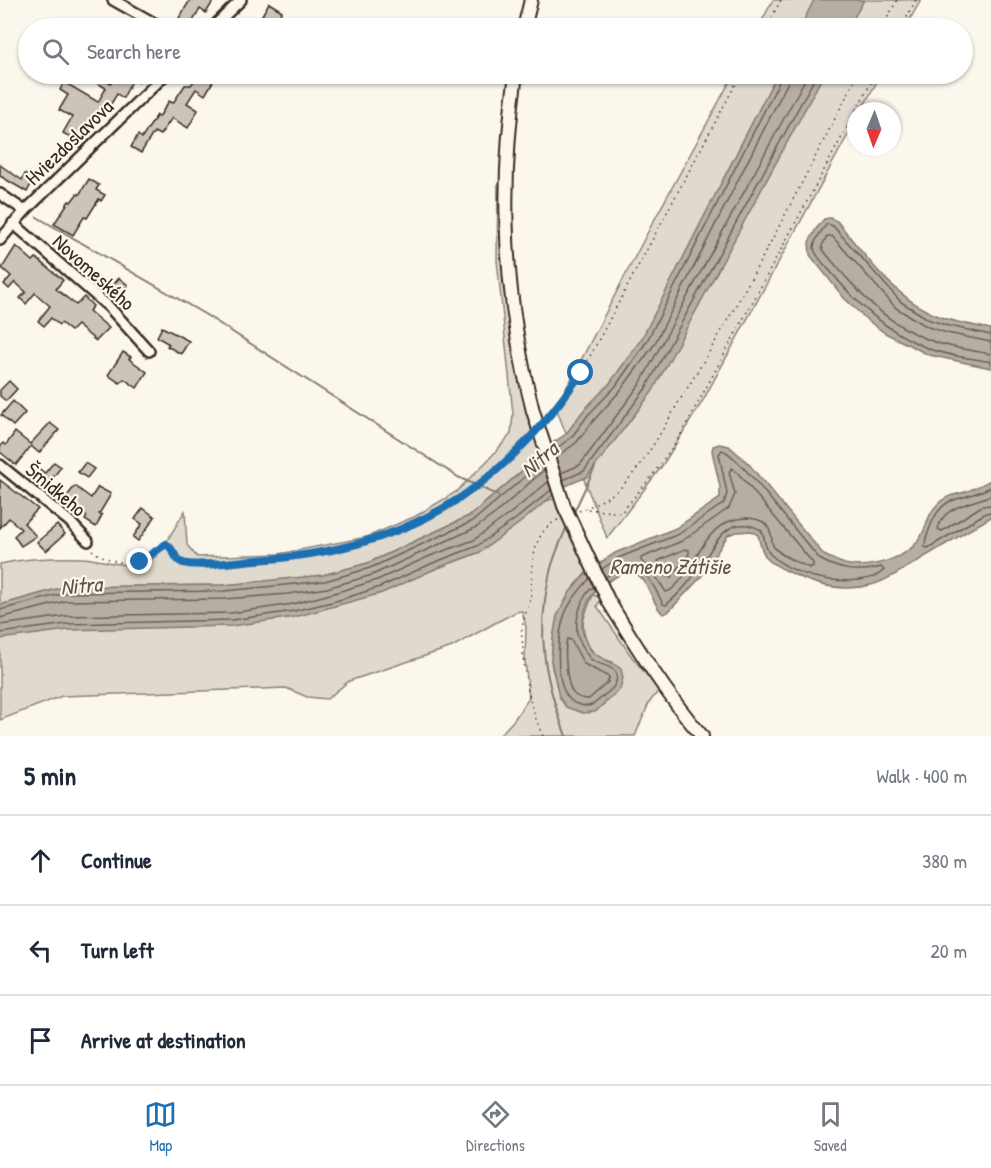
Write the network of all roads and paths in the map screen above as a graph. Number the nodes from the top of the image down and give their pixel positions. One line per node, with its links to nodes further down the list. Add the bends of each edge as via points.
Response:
1 (113, 0): 7 (street)
2 (241, 0): 8 (street)
3 (531, 0): 9 (main road)
4 (781, 0): 10 (path)
5 (897, 0): 11 (path)
6 (916, 0): 12 (path)
7 (145, 18)
8 (222, 18)
9 (526, 18)
10 (771, 18)
11 (887, 18)
12 (906, 18)
13 (156, 84): 21 (street, Hviezdoslavova)
14 (515, 84): 33 (main road, bridge, via 506,158 506,240 513,315 533,411 564,506 609,602 640,654)
15 (736, 84): 25 (path, via 581,373)
16 (853, 84): 28 (path, via 764,256 666,423 618,489)
17 (871, 84): 18 (path)
18 (861, 102)
19 (847, 128): 28 (path, via 680,436 621,513)
20 (0, 194): 21 (street)
21 (25, 211): 22 (street, Hviezdoslavova)
22 (13, 223): 23 (street, Hviezdoslavova); 24 (street, Novomeského, via 109,307)
23 (0, 240)
24 (149, 351)
25 (543, 423)
26 (537, 432): 31 (path, via 457,501 376,540 332,552 182,563 166,544 140,562 119,562 100,556)
27 (0, 465): 31 (street, Šmidkeho, via 69,521)
28 (586, 508): 29 (path)
29 (573, 514)
30 (565, 517): 32 (path, via 550,524 539,539 522,628 525,679 532,714)
31 (87, 541)
32 (543, 736)
33 (702, 736)

